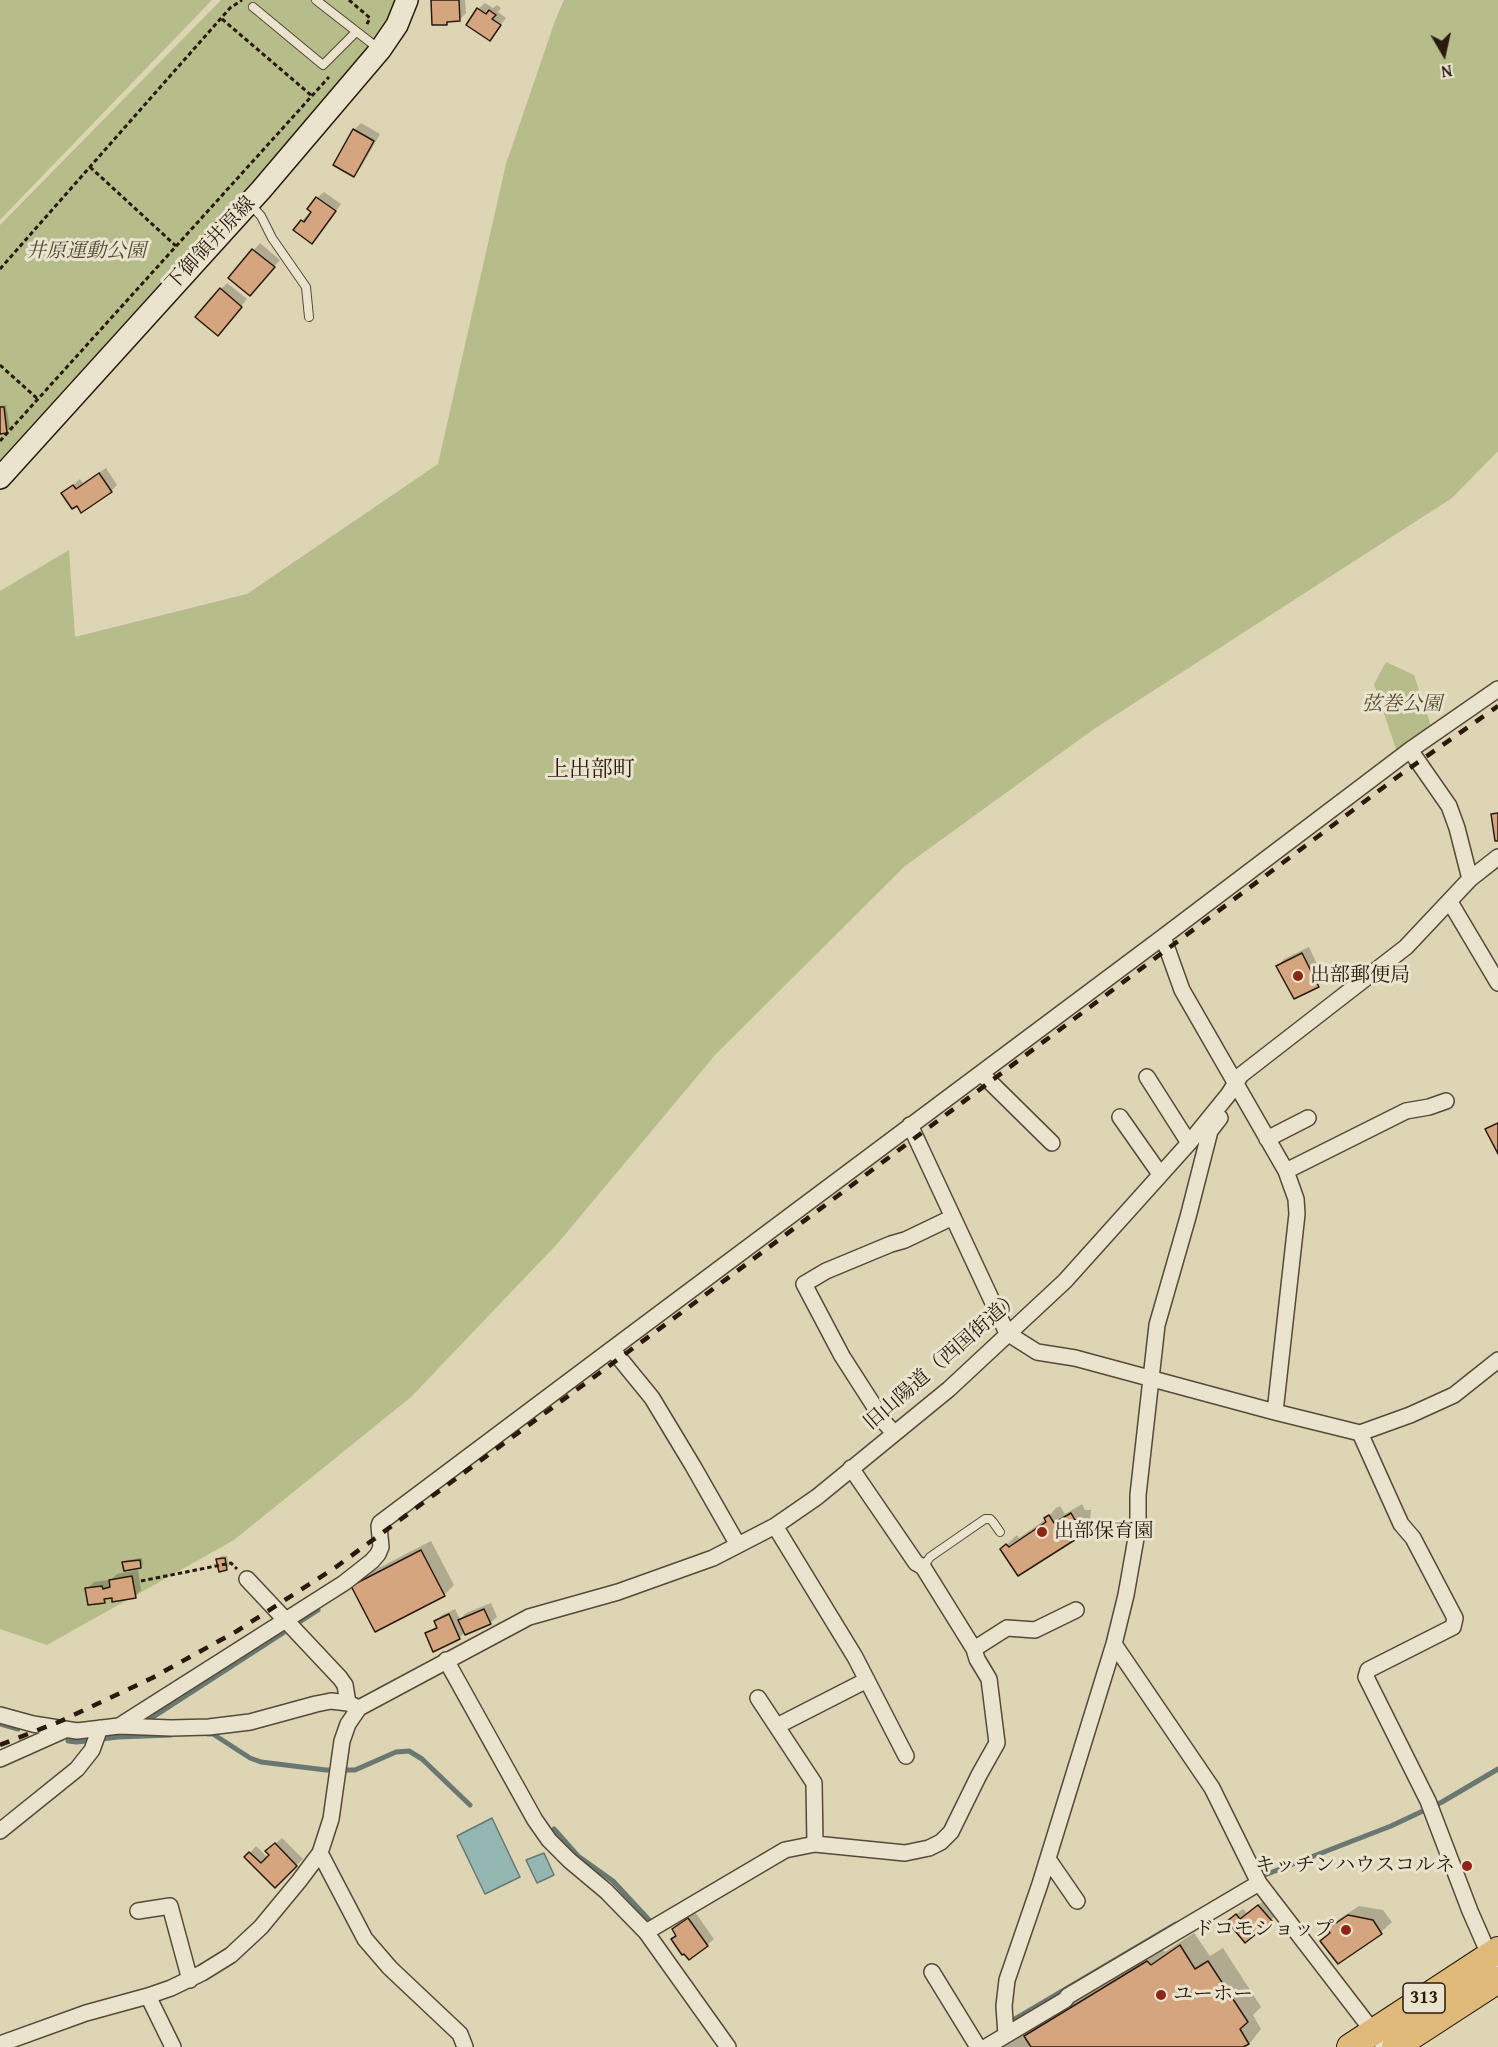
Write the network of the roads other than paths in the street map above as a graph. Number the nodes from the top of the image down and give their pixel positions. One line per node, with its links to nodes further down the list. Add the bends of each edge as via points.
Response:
1 (316, 0): 4 (lane)
2 (406, 0): 4 (main road, 下御領井原線, via 397,25)
3 (253, 7): 4 (lane, via 323,65)
4 (367, 40): 5 (main road, 下御領井原線)
5 (249, 203): 6 (lane, via 306,287); 7 (main road, 下御領井原線)
6 (309, 317)
7 (0, 478)
8 (1498, 688): 9 (street)
9 (1410, 750): 11 (street, via 1449,806); 13 (street)
10 (1498, 857): 11 (street, 旧山陽道（西国街道）)
11 (1470, 879): 12 (street, 旧山陽道（西国街道）)
12 (1450, 902): 14 (street); 17 (street, 旧山陽道（西国街道）, via 1406,947 1241,1075)
13 (1163, 938): 15 (street); 17 (street, via 1182,990)
14 (1498, 983)
15 (981, 1072): 21 (street); 23 (street)
16 (1147, 1077): 24 (street)
17 (1235, 1084): 22 (street); 24 (street, 旧山陽道（西国街道）); 31 (street, via 1232,1104 1210,1131 1157,1325)
18 (1446, 1101): 25 (street, via 1406,1111)
19 (1120, 1117): 26 (street)
20 (1308, 1118): 22 (street)
21 (910, 1125): 27 (street); 29 (street)
22 (1268, 1139): 25 (street)
23 (1052, 1143)
24 (1189, 1143): 26 (street, 旧山陽道（西国街道）)
25 (1286, 1171): 32 (street, via 1297,1214)
26 (1160, 1174): 28 (street, 旧山陽道（西国街道）, via 1065,1281)
27 (953, 1217): 28 (street); 34 (street, via 804,1284 842,1356)
28 (1007, 1333): 31 (street, via 1037,1352); 34 (street, 旧山陽道（西国街道）, via 949,1389)
29 (612, 1348): 38 (street, via 652,1398); 42 (street, via 380,1522 381,1547 372,1561)
30 (1498, 1360): 33 (street, via 1454,1395)
31 (1151, 1378): 32 (street); 43 (street, via 1138,1527)
32 (1275, 1412): 33 (street)
33 (1360, 1432): 64 (street, via 1401,1524 1413,1538 1455,1618 1453,1627 1368,1670 1366,1677 1430,1808 1470,1911)
34 (894, 1433): 35 (street, 旧山陽道（西国街道）)
35 (851, 1468): 36 (street, 旧山陽道（西国街道）); 39 (street)
36 (775, 1526): 38 (street, 旧山陽道（西国街道）); 46 (street)
37 (1000, 1532): 39 (lane, via 990,1519 985,1519 930,1557)
38 (738, 1545): 45 (street, 旧山陽道（西国街道）, via 670,1575 529,1617)
39 (923, 1568): 44 (street)
40 (247, 1579): 42 (street)
41 (1076, 1610): 44 (street, via 1035,1630 1006,1628)
42 (287, 1621): 48 (street, via 340,1678); 50 (street)
43 (1114, 1644): 59 (street); 60 (street, via 1212,1788)
44 (974, 1649): 57 (street, via 989,1679 997,1743 951,1832 929,1848 905,1853)
45 (446, 1660): 48 (street, 旧山陽道（西国街道）); 63 (street, via 535,1820 568,1860)
46 (867, 1680): 51 (street); 54 (street)
47 (758, 1698): 51 (street)
48 (353, 1705): 50 (street, via 331,1701 250,1722 209,1727); 58 (street, via 342,1741 331,1819)
49 (0, 1715): 52 (street)
50 (119, 1726): 53 (street)
51 (777, 1726): 57 (street, via 814,1783)
52 (65, 1730): 53 (street); 55 (street)
53 (98, 1735): 56 (street, via 77,1769)
54 (906, 1756)
55 (0, 1759)
56 (0, 1831)
57 (815, 1844): 63 (street, via 784,1850)
58 (320, 1853): 66 (street, via 261,1927 231,1955); 73 (street, via 364,1939 459,2034)
59 (1048, 1859): 61 (street); 69 (street, via 1007,1980)
60 (1257, 1880): 69 (street); 70 (street)
61 (1077, 1902)
62 (138, 1911): 66 (street, via 170,1906)
63 (646, 1932): 74 (street)
64 (1495, 1960): 70 (highway, 313)
65 (932, 1972): 75 (street)
66 (190, 1980): 68 (street)
67 (1498, 1980): 78 (highway, 313)
68 (148, 1996): 71 (street); 72 (street)
69 (1006, 2035): 76 (street)
70 (1380, 2039): 77 (highway, 313)
71 (0, 2044)
72 (173, 2047)
73 (465, 2047)
74 (728, 2047)
75 (978, 2047)
76 (986, 2047)
77 (1350, 2047)
78 (1395, 2047)

